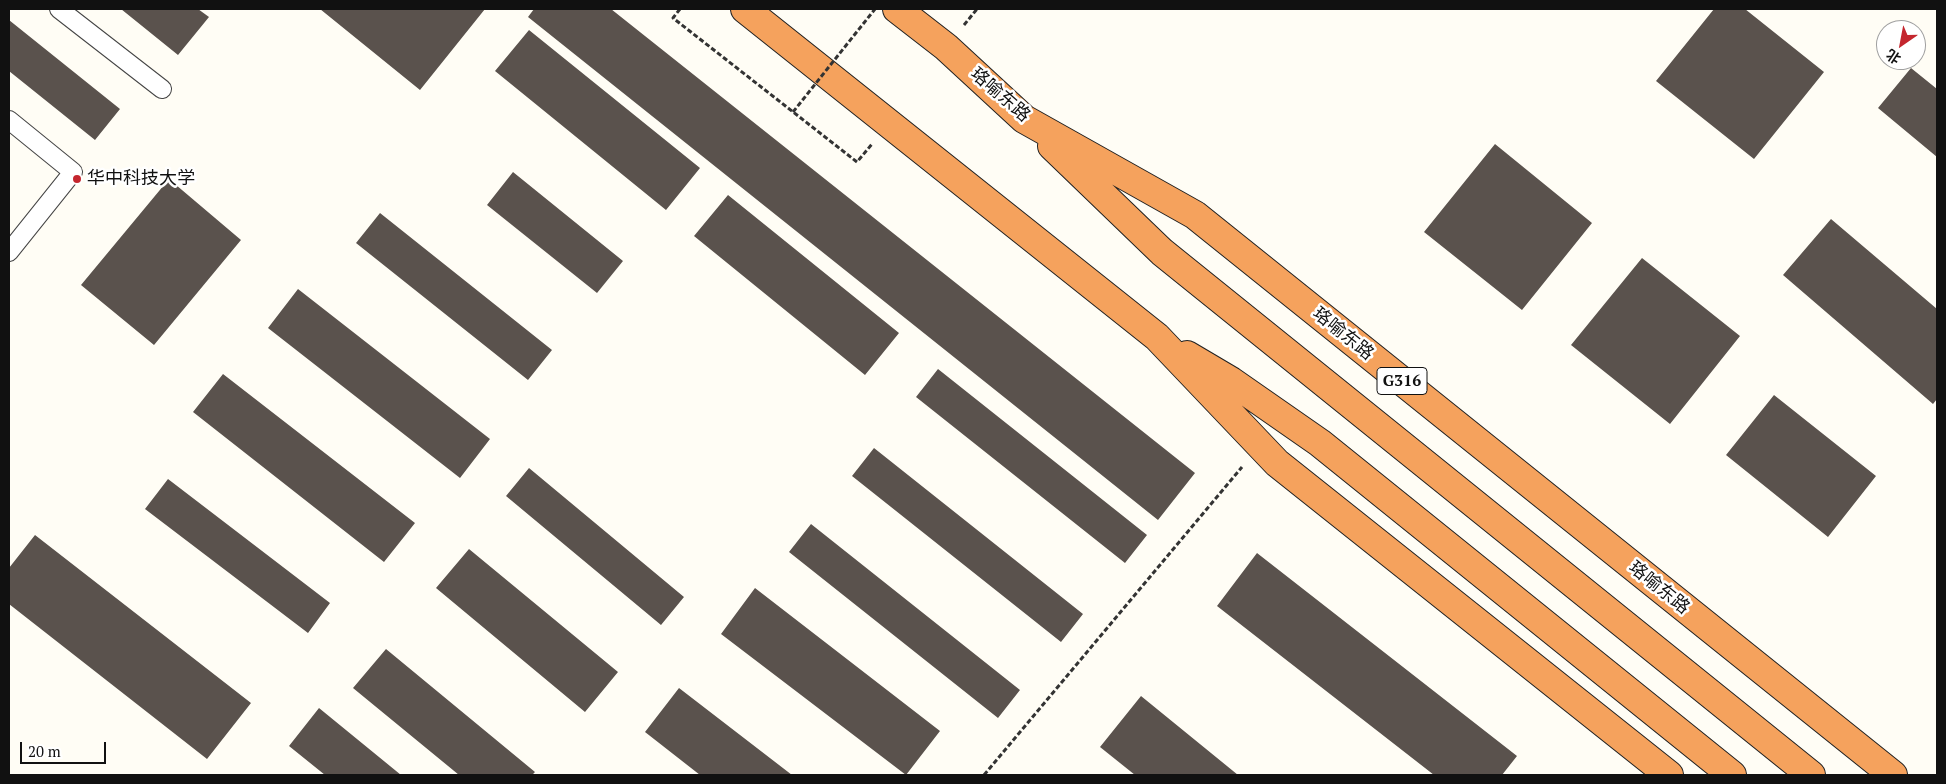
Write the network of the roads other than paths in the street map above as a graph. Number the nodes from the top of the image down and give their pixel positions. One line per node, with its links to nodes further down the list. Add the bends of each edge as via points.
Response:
1 (59, 9): 4 (lane)
2 (745, 9): 8 (highway)
3 (897, 9): 5 (highway, 珞喻东路 / G316, via 946,47)
4 (162, 88)
5 (1024, 119): 11 (highway, via 1162,252); 12 (highway, 珞喻东路 / G316, via 1195,215)
6 (9, 120): 7 (lane, via 73,172)
7 (9, 252)
8 (1157, 336): 9 (highway, via 1277,463); 10 (highway, via 1231,381 1320,443)
9 (1669, 775)
10 (1732, 775)
11 (1811, 775)
12 (1893, 775)

